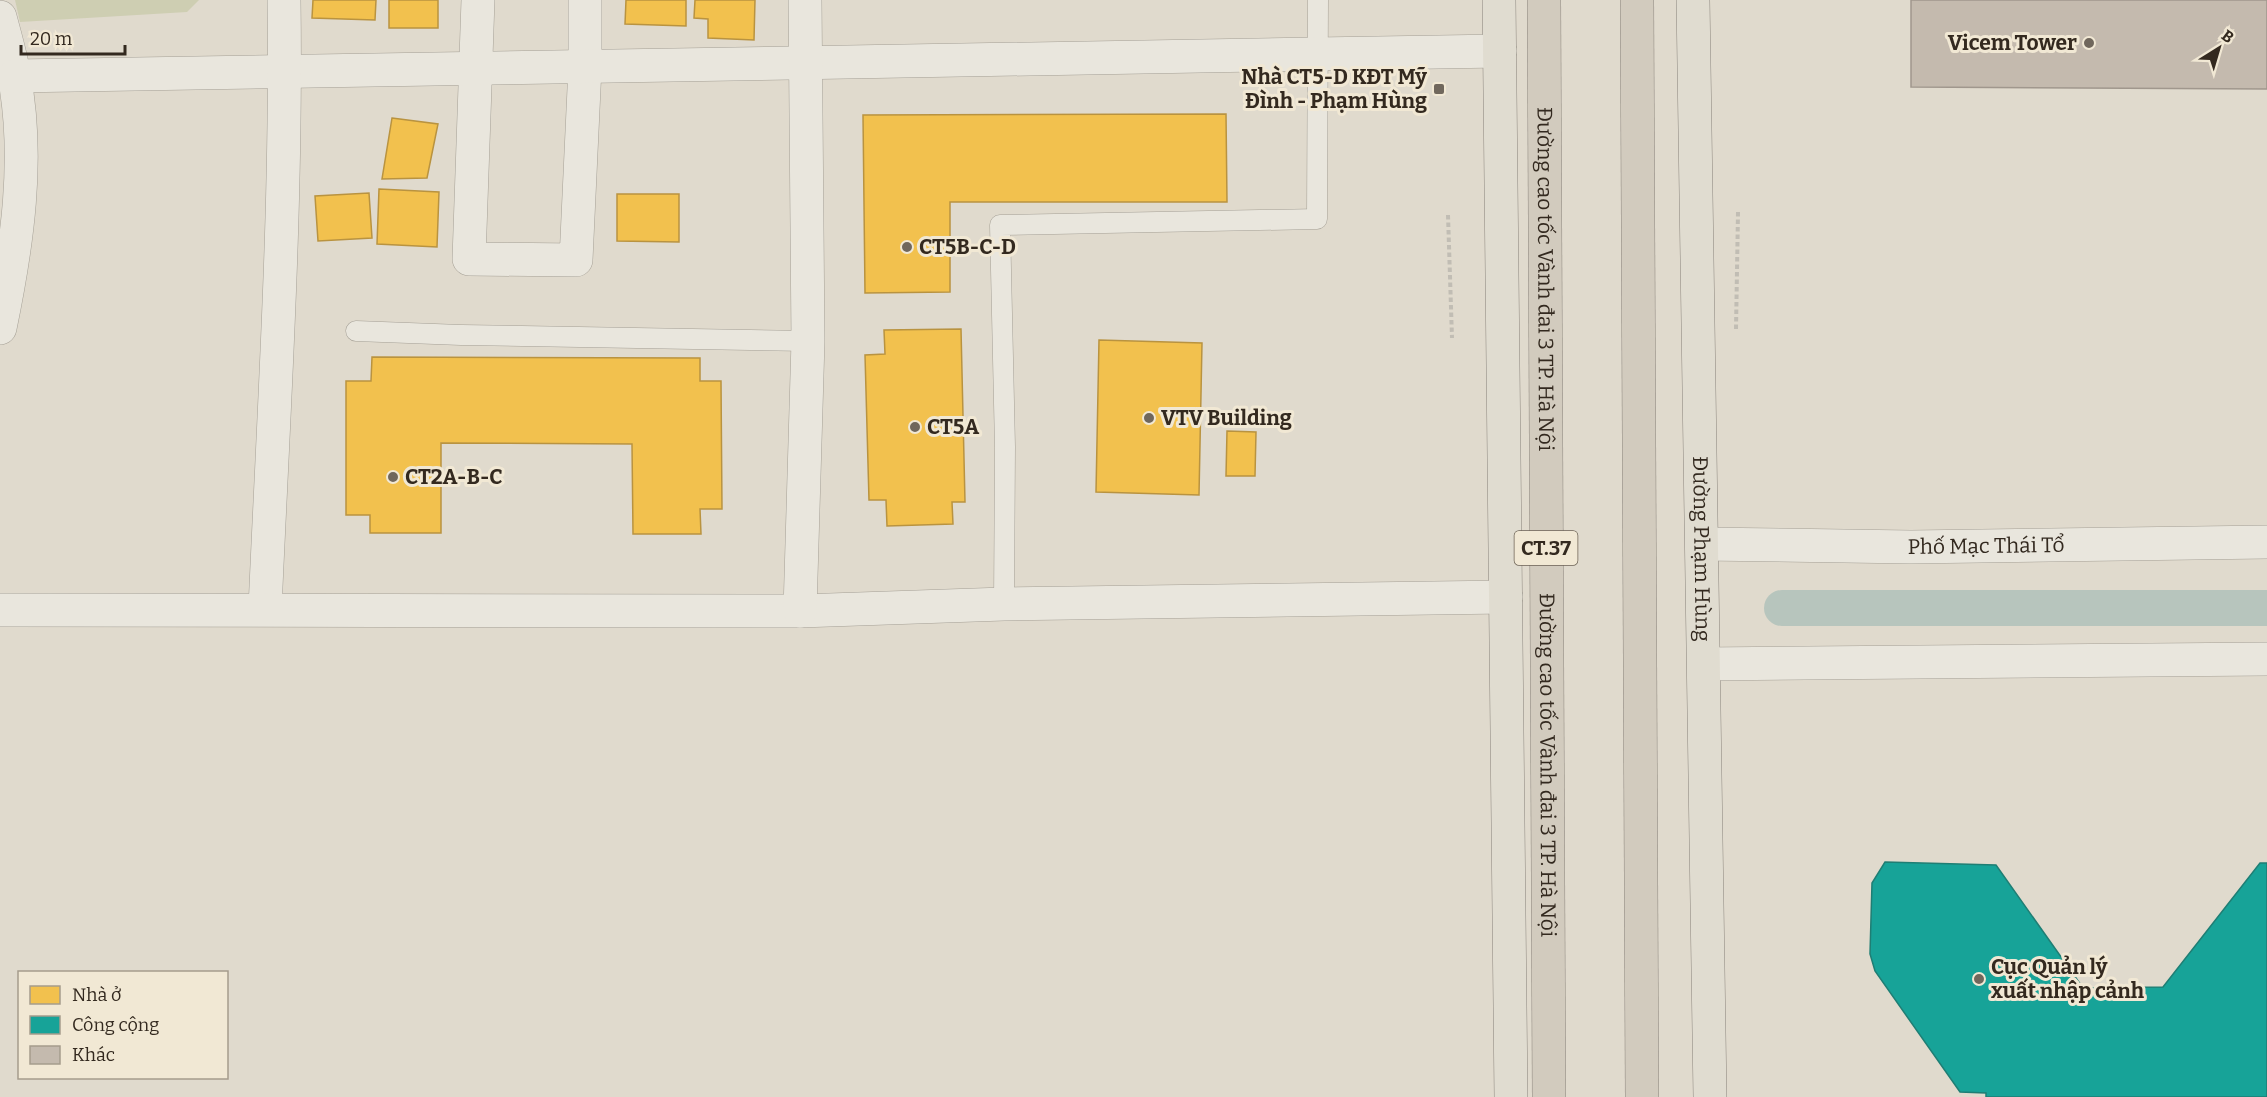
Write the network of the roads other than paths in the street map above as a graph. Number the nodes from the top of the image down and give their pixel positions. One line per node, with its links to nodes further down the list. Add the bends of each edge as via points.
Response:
1 (284, 0): 16 (street)
2 (478, 0): 15 (street)
3 (585, 0): 14 (street)
4 (805, 0): 13 (street)
5 (1318, 0): 12 (lane)
6 (1499, 0): 11 (main road)
7 (1544, 0): 31 (highway, Đường cao tốc Vành đai 3 TP. Hà Nội / CT.37, bridge)
8 (1637, 0): 32 (highway, bridge)
9 (1694, 0): 22 (main road, Đường Phạm Hùng)
10 (0, 17): 17 (street)
11 (1500, 51): 12 (street); 23 (main road)
12 (1319, 54): 13 (street); 24 (lane, via 1317,219 1000,225)
13 (806, 63): 14 (street); 20 (street)
14 (585, 67): 15 (street); 15 (street, via 576,260 469,259)
15 (476, 69): 16 (street)
16 (285, 72): 17 (street); 25 (street)
17 (7, 78): 18 (street, via 22,157 14,256)
18 (0, 328)
19 (356, 331): 20 (lane)
20 (808, 341): 27 (street)
21 (2267, 542): 22 (street, Phố Mạc Thái Tổ, via 1911,548)
22 (1702, 544): 29 (main road, Đường Phạm Hùng)
23 (1506, 597): 24 (street); 30 (main road)
24 (1004, 604): 27 (street)
25 (265, 609): 26 (street); 27 (street)
26 (0, 610)
27 (800, 611)
28 (2267, 659): 29 (street)
29 (1704, 664): 33 (main road, Đường Phạm Hùng)
30 (1511, 1097)
31 (1549, 1097)
32 (1642, 1097)
33 (1710, 1097)

